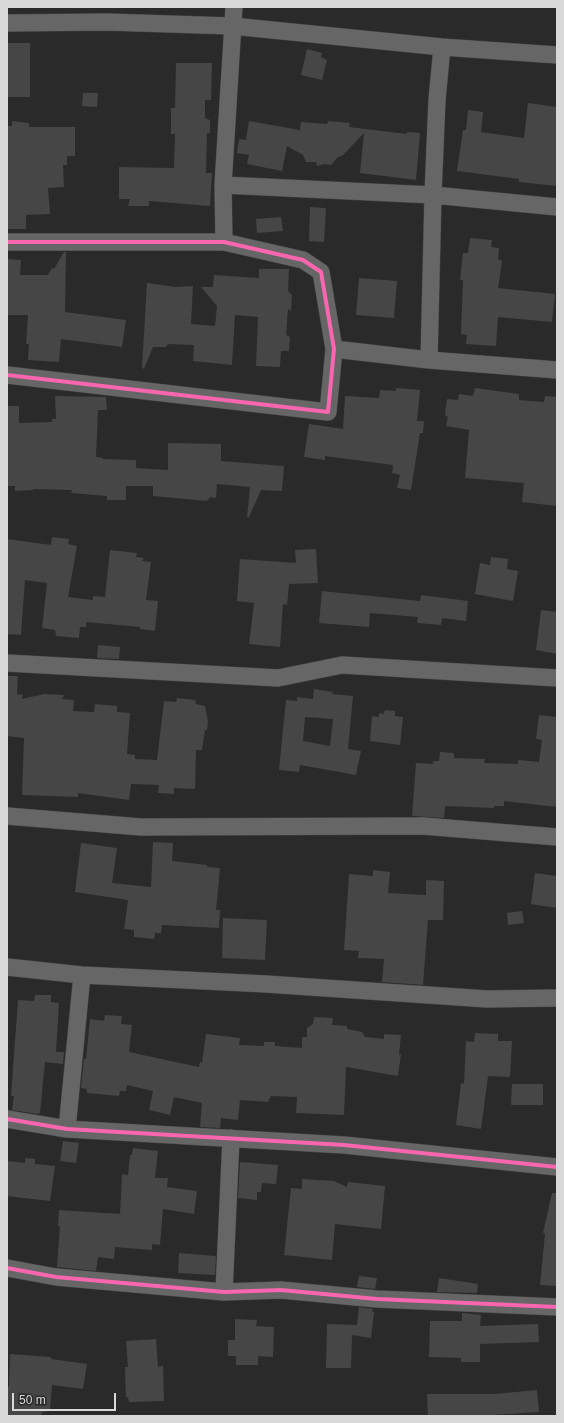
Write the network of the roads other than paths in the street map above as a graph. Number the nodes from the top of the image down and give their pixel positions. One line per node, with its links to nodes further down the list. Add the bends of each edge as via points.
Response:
1 (234, 7): 4 (street)
2 (108, 15): 3 (street); 4 (street)
3 (7, 23)
4 (232, 26): 5 (street); 7 (street)
5 (442, 47): 6 (street); 8 (street)
6 (557, 55)
7 (223, 185): 8 (street); 11 (street)
8 (433, 196): 9 (street); 13 (street)
9 (557, 207)
10 (7, 242): 11 (street)
11 (224, 242): 12 (street, via 303,260 321,272)
12 (334, 349): 13 (street); 15 (street, via 328,412)
13 (429, 360): 14 (street)
14 (557, 370)
15 (7, 375)
16 (7, 663): 17 (street, via 278,678 342,665)
17 (557, 678)
18 (7, 816): 19 (street, via 141,827 423,826)
19 (557, 837)
20 (7, 967): 21 (street)
21 (82, 975): 22 (street, via 487,999); 24 (street)
22 (557, 998)
23 (7, 1119): 24 (street)
24 (67, 1129): 25 (street)
25 (231, 1138): 26 (street, via 344,1145); 28 (street)
26 (557, 1167)
27 (7, 1268): 28 (street, via 56,1277)
28 (224, 1292): 29 (street, via 281,1290 376,1299)
29 (557, 1307)

